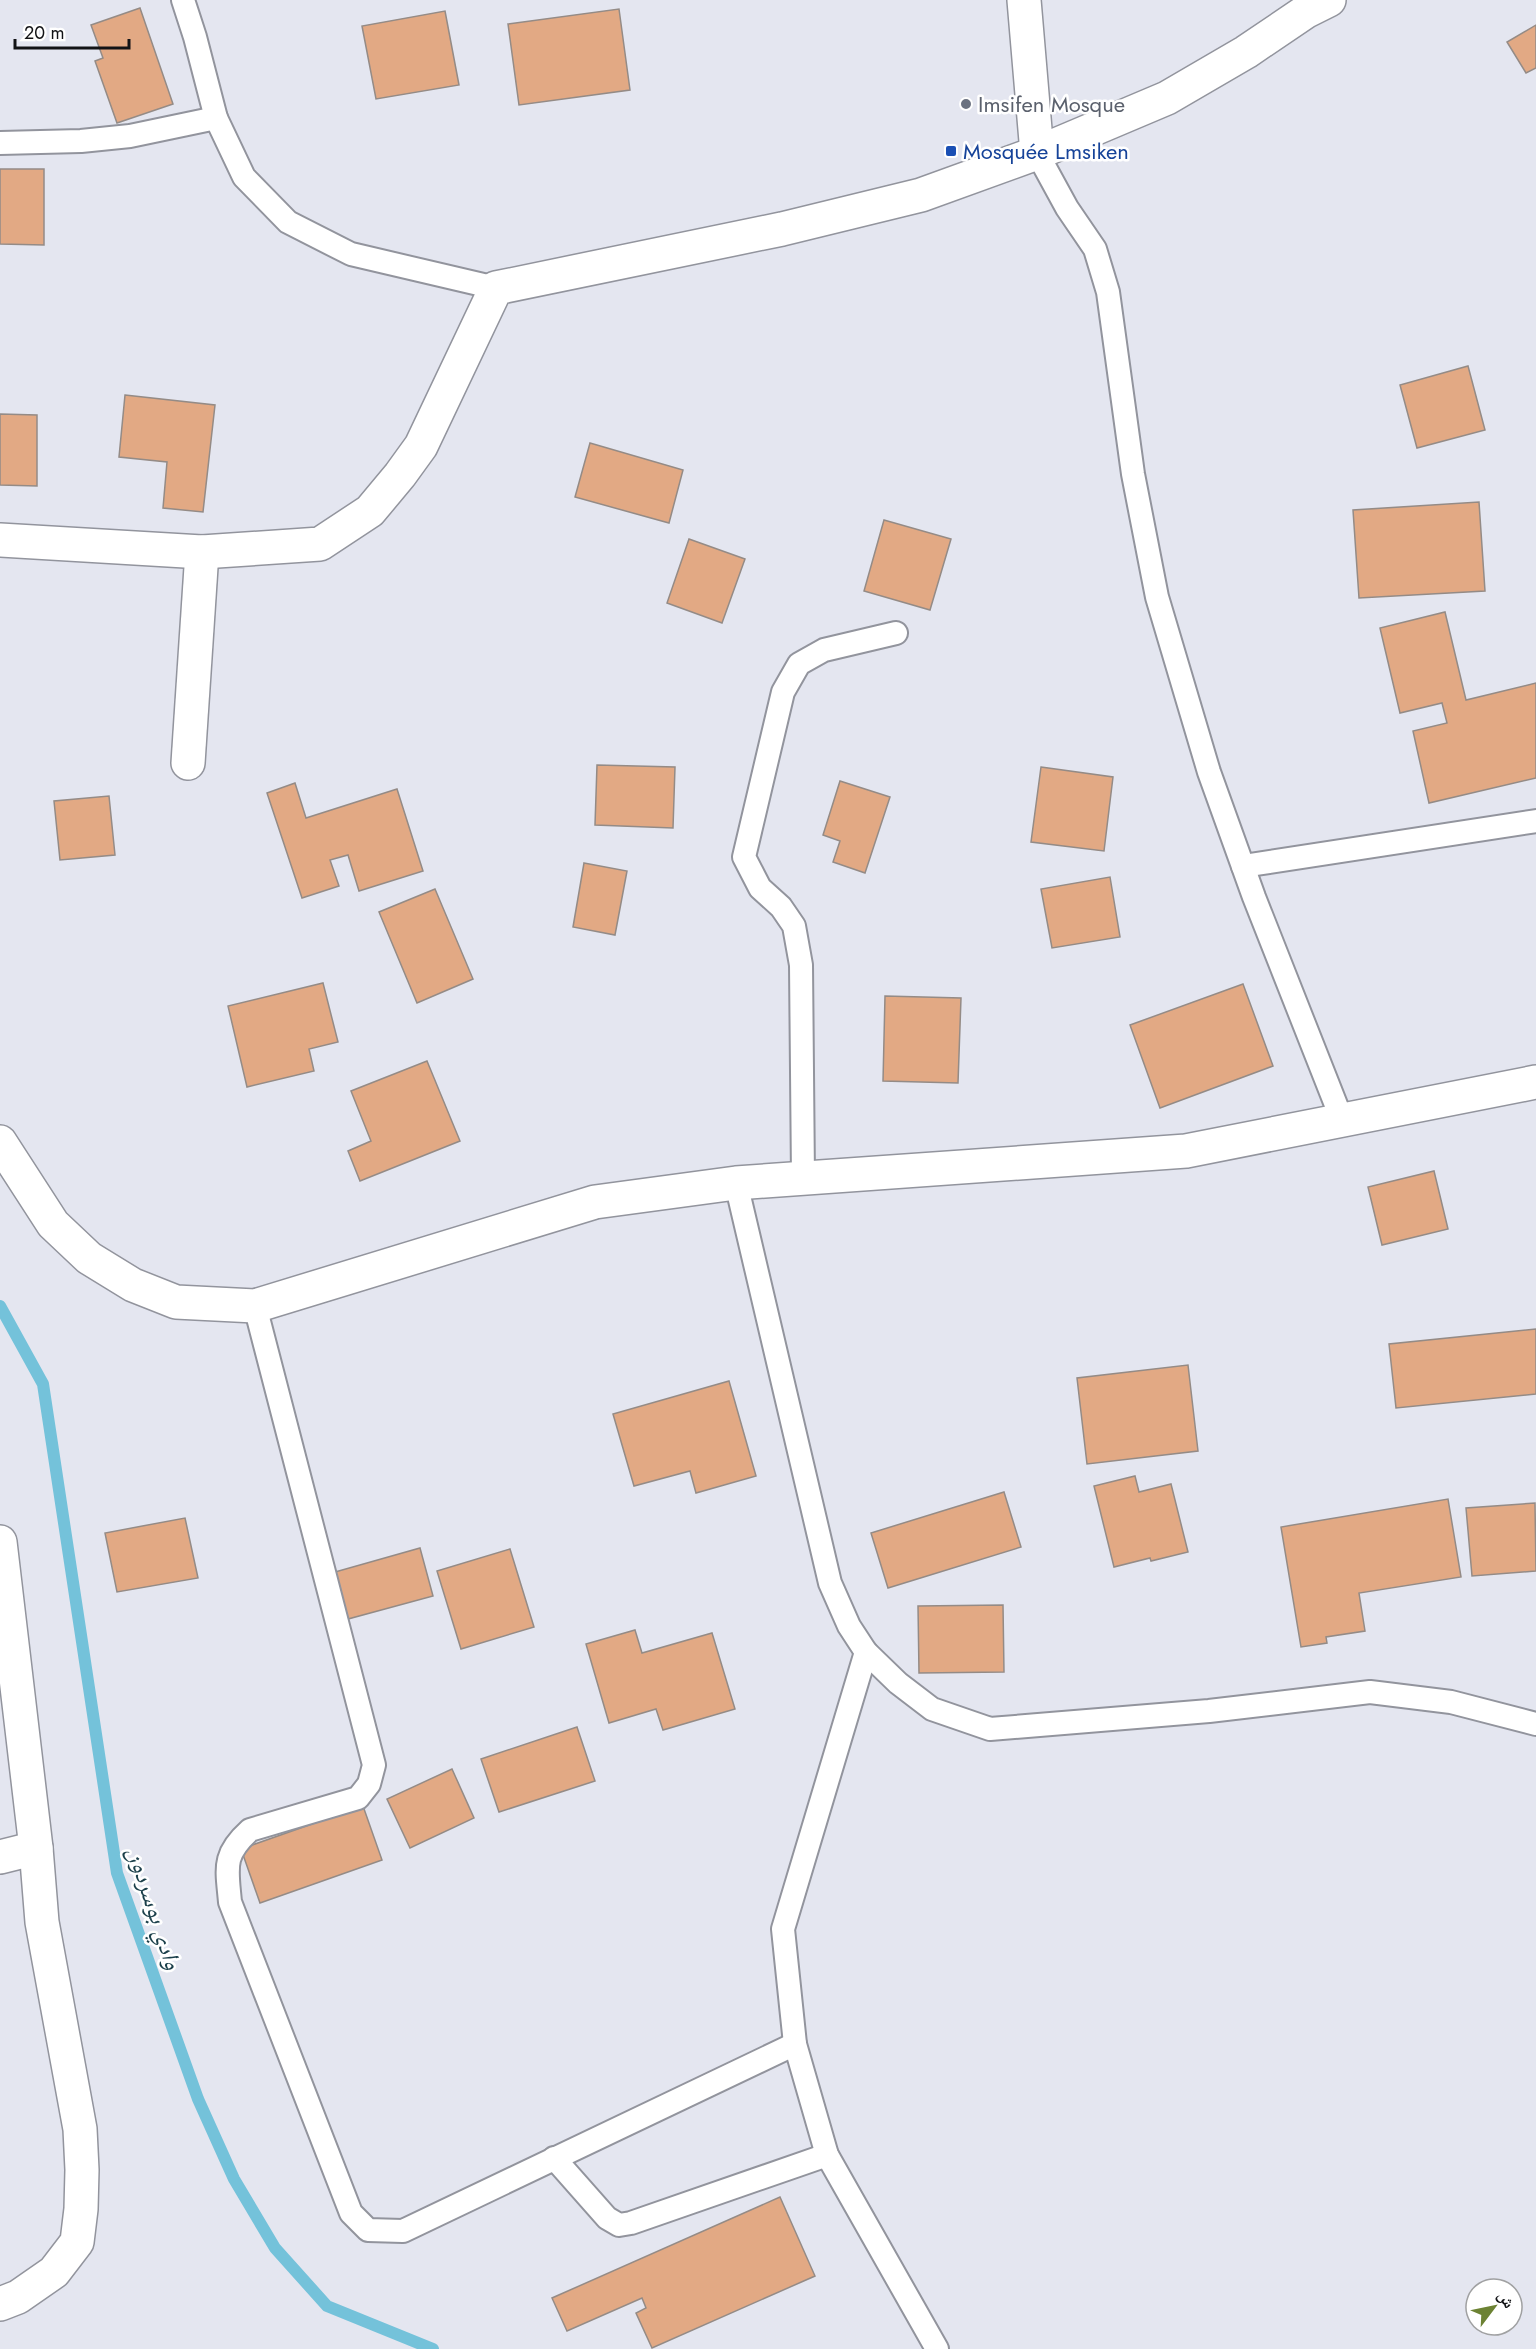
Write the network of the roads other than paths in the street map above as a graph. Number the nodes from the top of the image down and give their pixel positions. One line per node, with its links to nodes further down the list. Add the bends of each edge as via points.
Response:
1 (183, 0): 4 (lane)
2 (1024, 0): 6 (street)
3 (1329, 0): 6 (street, via 1167,98)
4 (216, 118): 5 (lane, via 130,136); 7 (lane, via 244,177 288,222 351,254)
5 (0, 143)
6 (1037, 153): 7 (street, via 921,195 782,229); 13 (lane, via 1095,249 1108,292 1133,474 1157,597 1209,772)
7 (496, 288): 9 (street, via 421,446 370,511 320,544)
8 (1, 542): 9 (street)
9 (202, 552): 11 (street)
10 (896, 633): 17 (lane, via 824,650 799,664 783,692 744,857 760,888 794,926 801,965)
11 (188, 763)
12 (1536, 821): 13 (lane)
13 (1243, 866): 15 (lane)
14 (1536, 1082): 15 (street)
15 (1342, 1120): 17 (street, via 1186,1151)
16 (0, 1142): 19 (street, via 53,1224 89,1258 132,1286 176,1302)
17 (803, 1178): 18 (street)
18 (736, 1183): 19 (street, via 595,1202); 21 (lane, via 830,1583 849,1626)
19 (255, 1306): 27 (lane, via 374,1765 369,1784 358,1798 250,1830 238,1841 227,1863 230,1902 351,2213 369,2230 403,2231)
20 (0, 1542): 23 (street)
21 (866, 1652): 22 (lane, via 932,1709 990,1729 1209,1711 1370,1692); 25 (lane, via 783,1929)
22 (1535, 1718)
23 (36, 1848): 24 (street); 28 (street, via 42,1922 80,2129 81,2209 77,2242 54,2272 18,2297)
24 (0, 1857)
25 (795, 2044): 26 (lane); 27 (lane)
26 (826, 2155): 27 (lane, via 619,2225 607,2218); 29 (lane)
27 (554, 2158)
28 (0, 2304)
29 (937, 2349)

